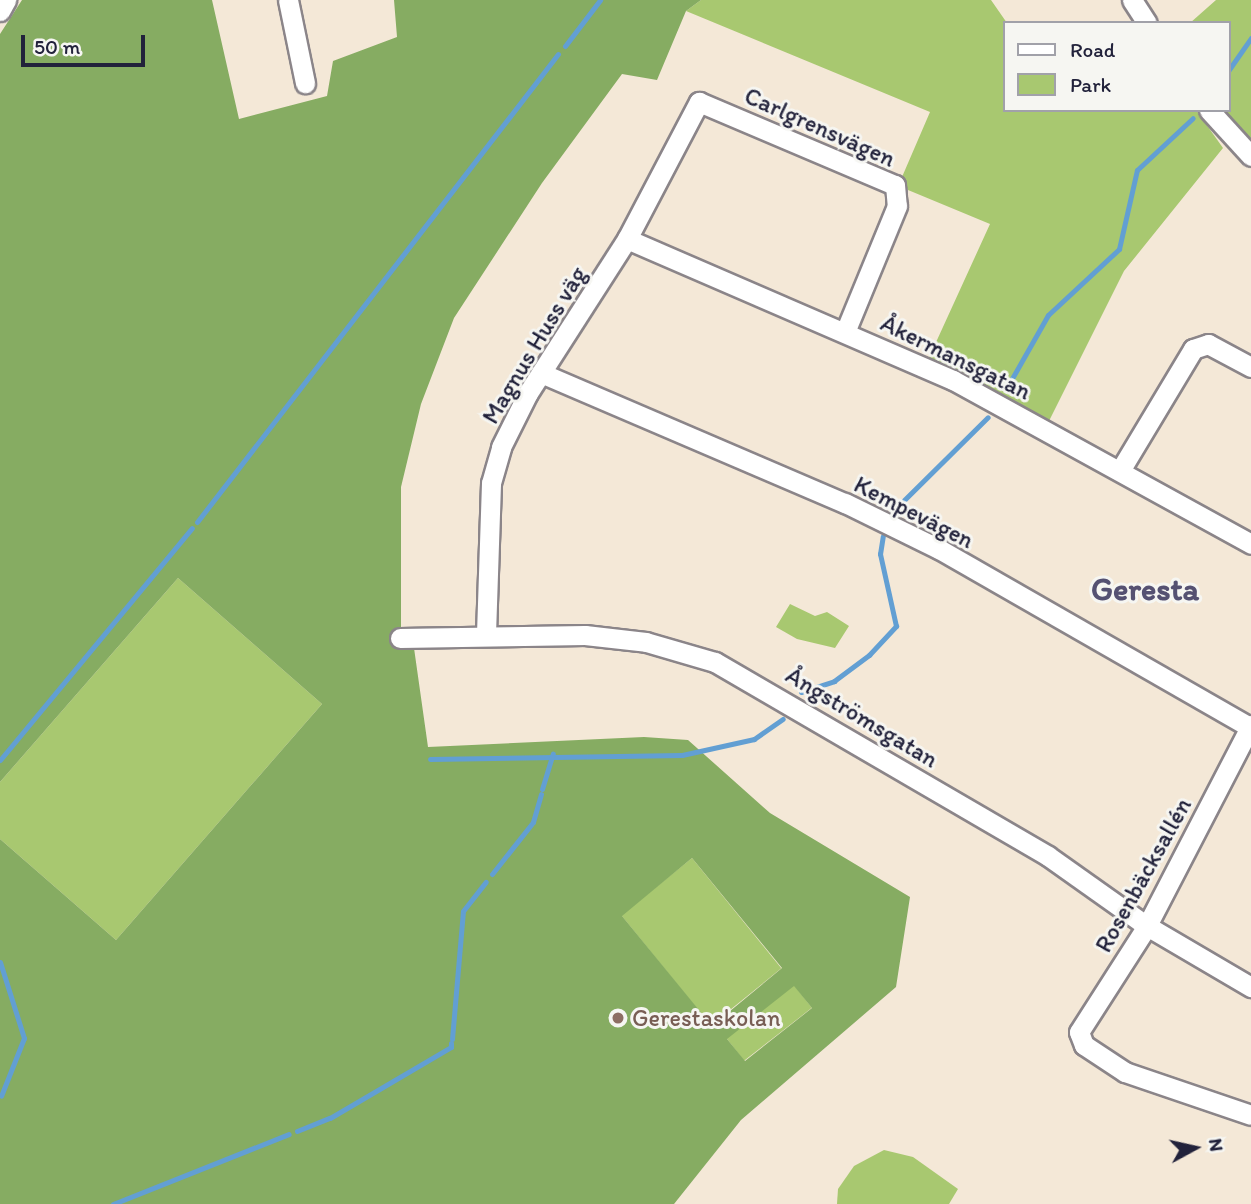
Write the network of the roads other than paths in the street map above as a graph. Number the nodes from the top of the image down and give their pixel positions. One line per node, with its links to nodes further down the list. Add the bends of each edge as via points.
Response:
1 (6, 0): 4 (street)
2 (288, 0): 6 (street)
3 (1132, 0): 5 (street)
4 (0, 10)
5 (1146, 21)
6 (304, 83)
7 (699, 102): 10 (street, Magnus Huss väg); 11 (street, Carlgrensvägen, via 895,185 897,206)
8 (1211, 112): 9 (street)
9 (1251, 156)
10 (627, 239): 11 (street, Åkermansgatan); 13 (street, Magnus Huss väg)
11 (846, 331): 14 (street, Åkermansgatan, via 953,380)
12 (1251, 367): 14 (street, via 1208,344 1193,349)
13 (541, 373): 16 (street, Magnus Huss väg, via 501,447 491,483); 18 (street, Kempevägen, via 845,503 939,549)
14 (1121, 469): 15 (street, Åkermansgatan)
15 (1251, 544)
16 (486, 634): 17 (street, Ångströmsgatan); 19 (street, Ångströmsgatan, via 621,639 715,662 1048,856)
17 (400, 639)
18 (1250, 726): 19 (street, Rosenbäcksallén)
19 (1147, 926): 20 (street, Ångströmsgatan); 21 (street, Rosenbäcksallén, via 1081,1024 1084,1045 1152,1084)
20 (1251, 987)
21 (1251, 1115)

